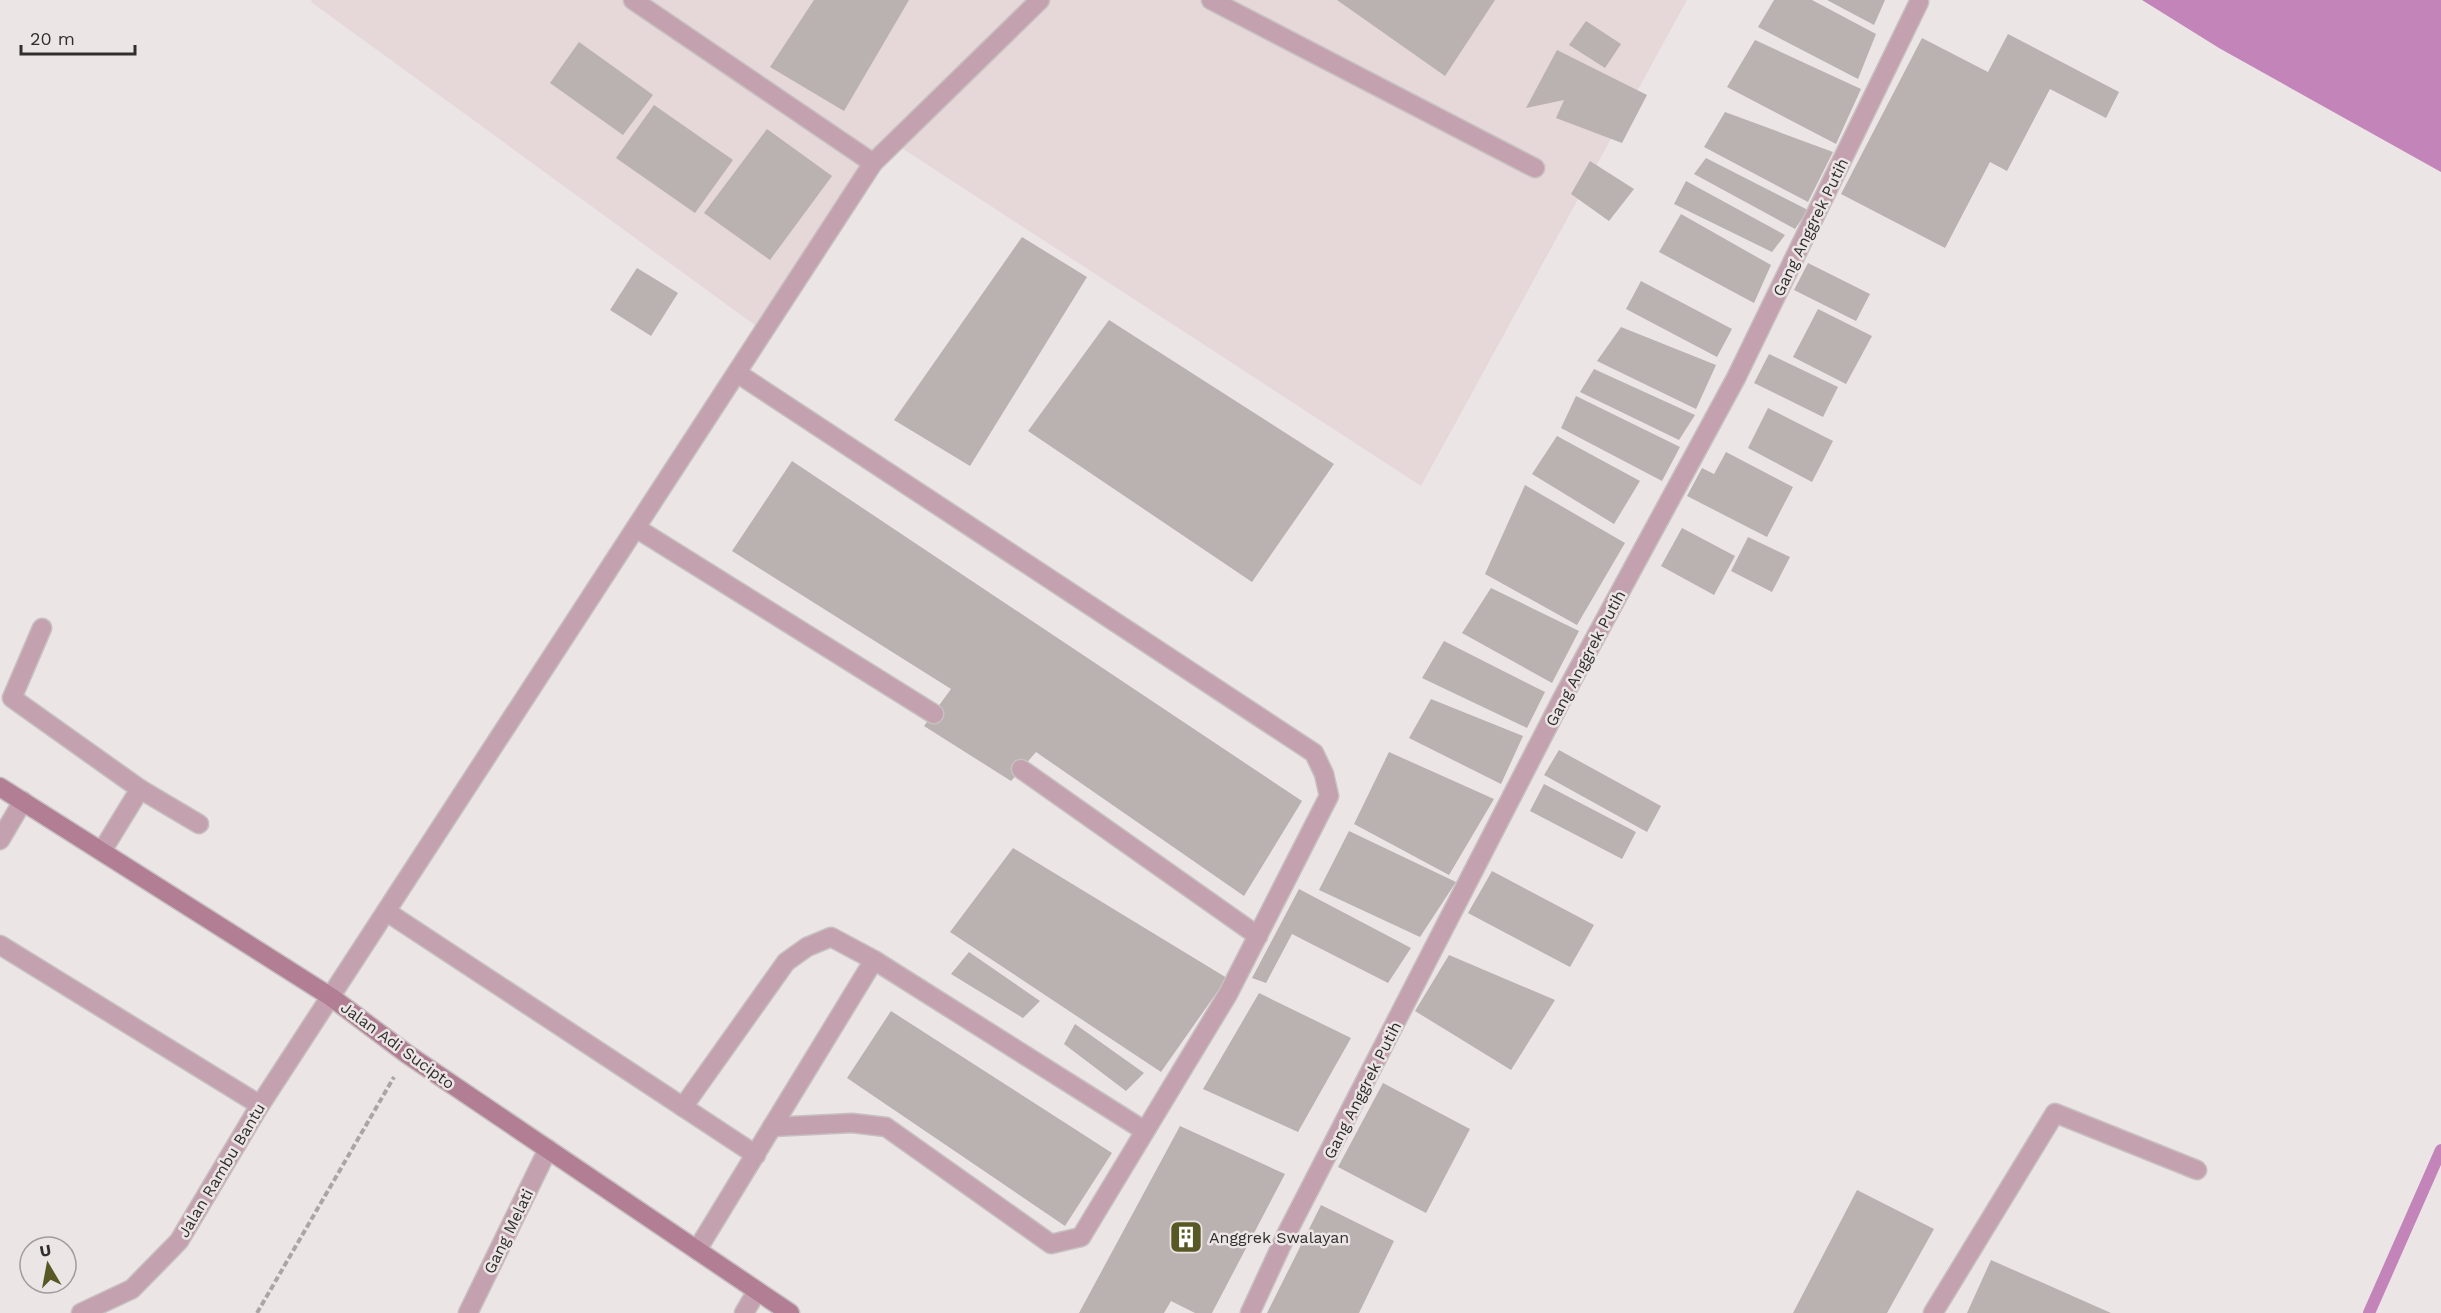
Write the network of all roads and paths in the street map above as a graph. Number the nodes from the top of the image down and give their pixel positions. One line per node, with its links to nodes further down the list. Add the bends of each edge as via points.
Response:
1 (633, 0): 5 (street)
2 (1040, 0): 5 (street, Jalan Rambu Bantu)
3 (1211, 0): 6 (street)
4 (1919, 2): 38 (street, Gang Anggrek Putih, via 1736,378 1557,707 1288,1231)
5 (873, 163): 7 (street, Jalan Rambu Bantu)
6 (1535, 168)
7 (737, 374): 8 (street, Jalan Rambu Bantu); 19 (street, via 1314,753 1329,796)
8 (636, 528): 10 (street); 18 (street, Jalan Rambu Bantu)
9 (42, 628): 13 (street, via 12,698)
10 (934, 714)
11 (1021, 770): 19 (street)
12 (0, 787): 14 (main road, Jalan Adi Sucipto)
13 (140, 789): 15 (street); 17 (street)
14 (23, 801): 16 (street); 17 (main road, Jalan Adi Sucipto)
15 (200, 824)
16 (0, 840)
17 (102, 851): 22 (main road, Jalan Adi Sucipto)
18 (387, 912): 22 (street, Jalan Rambu Bantu); 25 (street)
19 (1258, 936): 27 (street, via 1228,994)
20 (0, 945): 24 (street)
21 (874, 960): 25 (street, via 831,937 786,962); 26 (street); 27 (street)
22 (331, 997): 23 (main road, Jalan Adi Sucipto); 24 (street, Jalan Rambu Bantu)
23 (407, 1054): 28 (main road, Jalan Adi Sucipto); 34 (path)
24 (260, 1105): 33 (street, Jalan Rambu Bantu, via 178,1241 132,1289)
25 (683, 1107): 29 (street)
26 (772, 1127): 27 (street, via 886,1127 1051,1244 1081,1237); 29 (street)
27 (1145, 1131)
28 (548, 1149): 31 (main road, Jalan Adi Sucipto); 35 (street, Gang Melati)
29 (756, 1155): 31 (street)
30 (2197, 1170): 39 (street, via 2055,1113)
31 (697, 1250): 32 (main road, Jalan Adi Sucipto)
32 (758, 1291): 36 (street); 37 (main road, Jalan Adi Sucipto)
33 (81, 1313)
34 (257, 1313)
35 (468, 1313)
36 (744, 1313)
37 (790, 1313)
38 (1250, 1313)
39 (1934, 1313)

